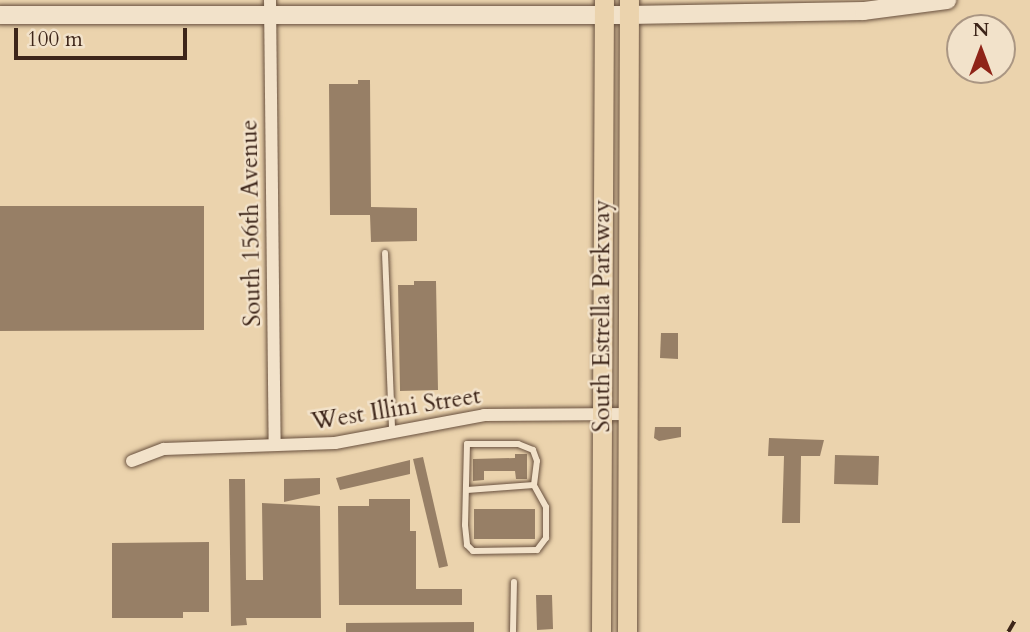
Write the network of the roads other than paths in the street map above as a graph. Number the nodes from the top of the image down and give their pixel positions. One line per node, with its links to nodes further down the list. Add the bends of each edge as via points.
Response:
1 (947, 0): 4 (main road, via 864,11)
2 (270, 7): 3 (main road); 5 (main road); 10 (street, South 156th Avenue)
3 (604, 8): 4 (main road); 8 (main road, South Estrella Parkway)
4 (629, 8): 7 (main road, South Estrella Parkway)
5 (0, 15)
6 (386, 253): 9 (lane)
7 (626, 414): 8 (street, West Illini Street); 17 (main road, South Estrella Parkway)
8 (603, 415): 9 (street, West Illini Street, via 484,415); 16 (main road, South Estrella Parkway)
9 (392, 431): 10 (street, West Illini Street, via 335,443)
10 (275, 445): 11 (street, West Illini Street, via 164,449)
11 (132, 461)
12 (534, 485): 13 (lane); 13 (lane, via 537,461 529,447 467,444); 13 (lane, via 546,507 546,538 537,550 473,551 465,525)
13 (467, 489)
14 (514, 582): 15 (lane)
15 (513, 632)
16 (601, 632)
17 (627, 632)

